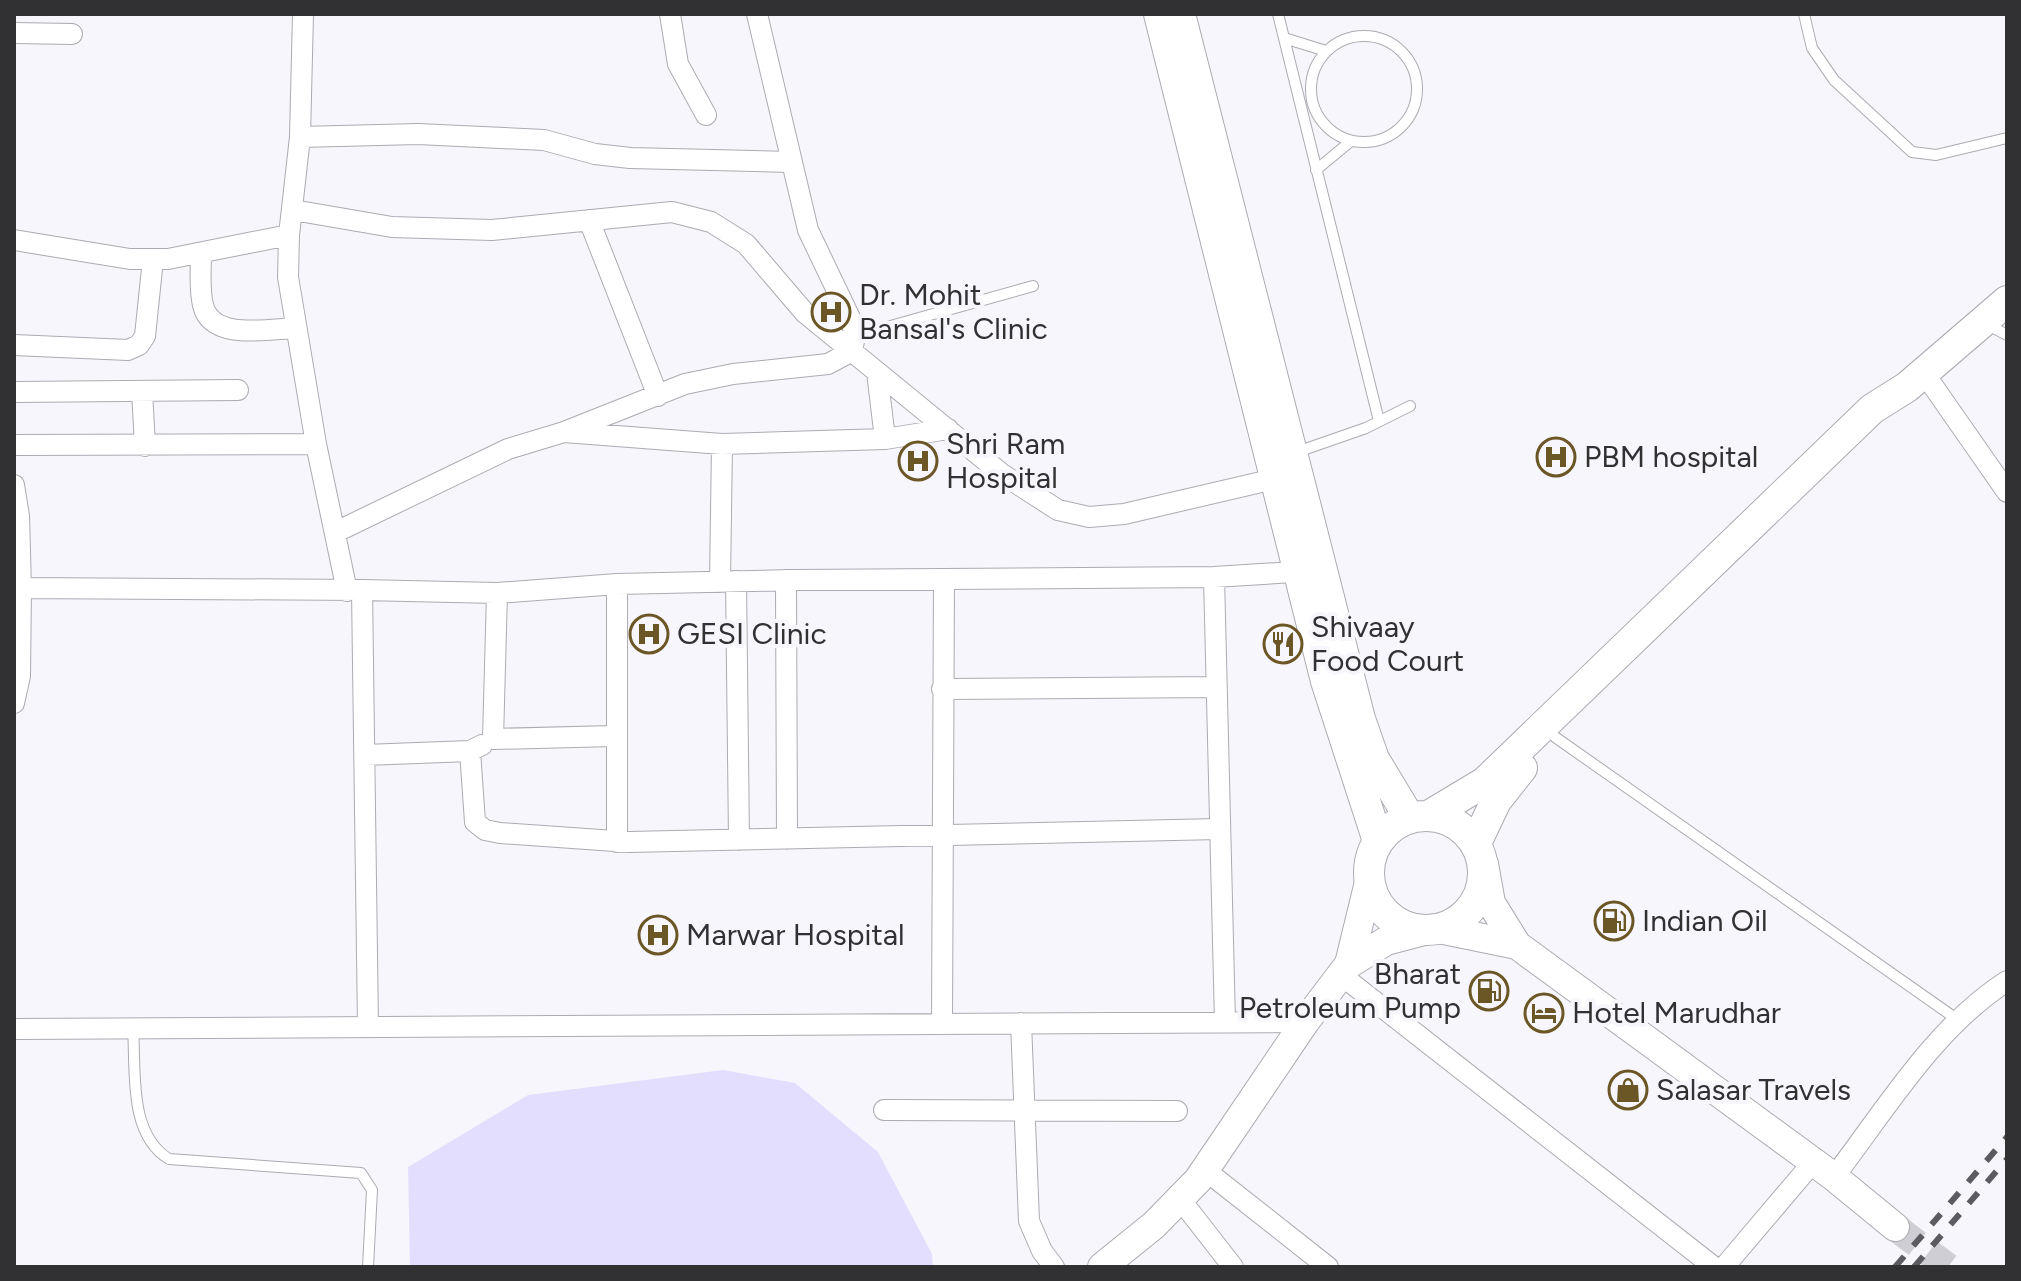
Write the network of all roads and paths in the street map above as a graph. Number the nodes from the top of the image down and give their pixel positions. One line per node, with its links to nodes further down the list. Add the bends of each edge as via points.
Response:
1 (303, 14): 13 (street)
2 (670, 14): 12 (street, via 678,64)
3 (757, 14): 17 (street)
4 (1159, 14): 16 (main road)
5 (1180, 14): 16 (main road)
6 (1278, 14): 10 (lane)
7 (1804, 14): 14 (lane, via 1812,48 1834,80 1912,152 1936,155)
8 (14, 33): 9 (street)
9 (72, 34)
10 (1284, 38): 11 (lane); 18 (lane)
11 (1326, 51): 15 (lane, via 1310,81 1311,99 1329,130); 15 (lane, via 1342,39 1378,37 1394,44 1415,72 1418,89 1407,121 1379,141)
12 (706, 115)
13 (300, 137): 17 (street, via 418,134 544,140 630,158); 19 (street)
14 (2007, 138)
15 (1351, 141): 18 (lane)
16 (1204, 153): 46 (main road)
17 (790, 162): 29 (street, via 808,230)
18 (1316, 170): 38 (lane)
19 (293, 210): 20 (street, via 392,227 492,230); 21 (street)
20 (589, 220): 29 (street, via 672,212 711,222 746,244 805,313); 36 (street)
21 (289, 235): 23 (street); 27 (street)
22 (14, 240): 24 (street)
23 (201, 253): 24 (street); 27 (street, via 203,305 215,324 232,330)
24 (153, 259): 30 (street, via 145,336 139,345 128,350)
25 (1033, 286): 29 (lane)
26 (2007, 301): 28 (main road)
27 (295, 328): 42 (street)
28 (1995, 329): 32 (main road)
29 (853, 344): 31 (street); 36 (street, via 828,364 733,374)
30 (14, 345)
31 (877, 372): 39 (street); 41 (street)
32 (1916, 380): 47 (street); 64 (main road, via 1887,419); 68 (main road, via 1872,409 1485,782)
33 (238, 390): 34 (street)
34 (142, 391): 35 (street); 45 (street)
35 (14, 392)
36 (658, 396): 40 (street)
37 (1410, 406): 38 (lane)
38 (1379, 421): 46 (lane)
39 (948, 429): 41 (street); 46 (street, via 1002,474 1058,510 1089,517 1124,514)
40 (564, 432): 43 (street); 50 (street, via 508,449)
41 (885, 439): 43 (street)
42 (316, 444): 45 (street); 50 (street)
43 (722, 444): 55 (street)
44 (14, 445): 45 (street)
45 (145, 446)
46 (1284, 467): 51 (main road)
47 (2004, 479)
48 (14, 485): 49 (street)
49 (17, 530): 57 (street)
50 (336, 532): 58 (street)
51 (1310, 571): 52 (street); 68 (main road, via 1374,759); 73 (main road, via 1343,739)
52 (1214, 577): 54 (street); 60 (street)
53 (786, 580): 54 (street); 55 (street); 71 (street)
54 (944, 581): 61 (street)
55 (728, 582): 56 (street); 72 (street)
56 (617, 584): 59 (street); 63 (street)
57 (21, 588): 58 (street); 62 (street, via 20,676)
58 (355, 590): 59 (street); 67 (street)
59 (497, 593): 65 (street)
60 (1216, 687): 61 (street); 69 (street)
61 (942, 689): 70 (street)
62 (14, 703)
63 (614, 736): 65 (street); 74 (street)
64 (1555, 737): 75 (main road, via 1507,785); 81 (lane)
65 (493, 739): 66 (street)
66 (470, 751): 67 (street); 74 (street, via 475,822 485,830)
67 (365, 755): 86 (street)
68 (1420, 816): 73 (main road, via 1391,826); 75 (main road, via 1448,819 1464,829)
69 (1219, 829): 70 (street); 82 (street)
70 (940, 833): 71 (street); 85 (street)
71 (787, 839): 72 (street)
72 (739, 840): 74 (street)
73 (1378, 841): 76 (main road)
74 (617, 842)
75 (1480, 853): 77 (main road, via 1483,886 1474,906 1459,921); 78 (street, via 1491,903)
76 (1369, 882): 77 (main road, via 1388,916 1405,927); 79 (street)
77 (1431, 930): 78 (street); 79 (street, via 1386,941)
78 (1517, 945): 92 (street)
79 (1345, 970): 83 (street); 101 (street)
80 (2007, 981): 81 (street)
81 (1958, 1020): 92 (street)
82 (1225, 1022): 83 (street); 84 (street)
83 (1305, 1022): 93 (street)
84 (1021, 1023): 85 (street); 90 (street)
85 (942, 1024): 86 (street)
86 (368, 1027): 87 (street)
87 (133, 1028): 88 (street); 96 (lane, via 139,1116 154,1149 169,1159 361,1173 372,1190)
88 (14, 1029)
89 (884, 1110): 90 (street)
90 (1023, 1110): 91 (street); 97 (street, via 1029,1221)
91 (1177, 1111)
92 (1824, 1169): 95 (street); 102 (street)
93 (1205, 1170): 94 (street); 100 (street)
94 (1180, 1199): 98 (street); 99 (street)
95 (1895, 1227)
96 (368, 1267)
97 (1054, 1267)
98 (1102, 1267)
99 (1233, 1267)
100 (1328, 1267)
101 (1714, 1267)
102 (1724, 1267)

